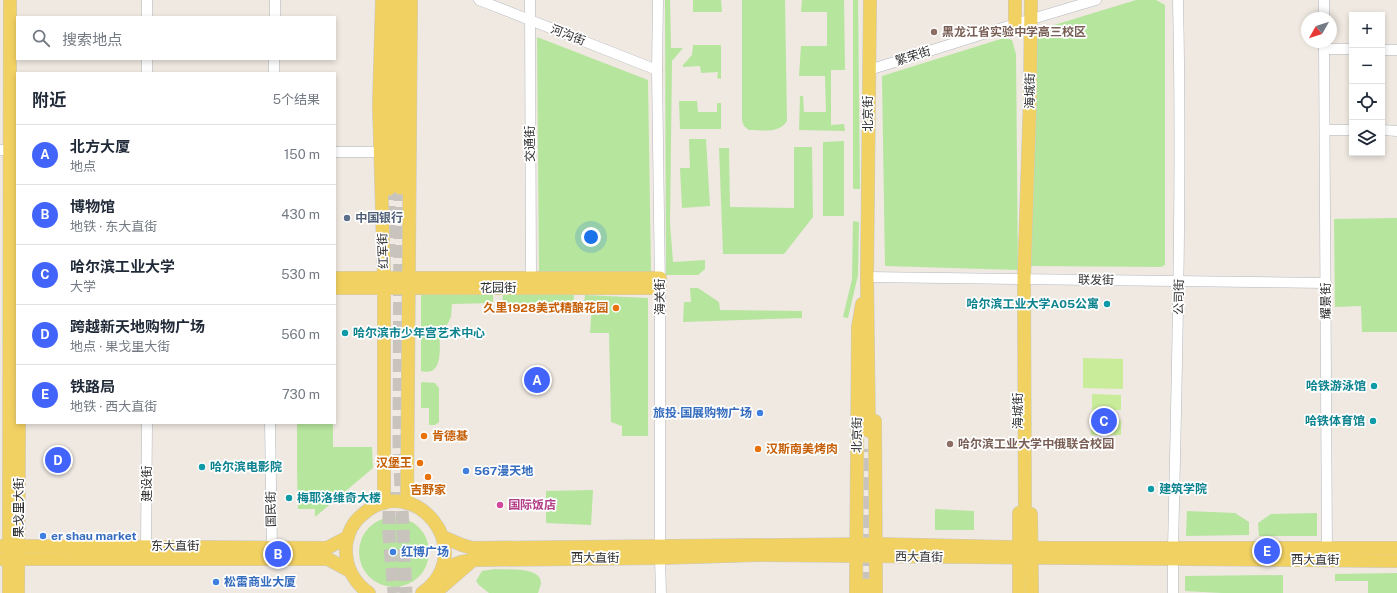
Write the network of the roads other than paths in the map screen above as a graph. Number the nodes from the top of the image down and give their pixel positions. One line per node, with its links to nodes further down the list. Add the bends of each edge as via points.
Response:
1 (10, 0): 45 (main road, 果戈里大街)
2 (17, 0): 19 (main road)
3 (147, 0): 20 (street)
4 (275, 0): 21 (street)
5 (382, 0): 40 (main road, 红军街)
6 (392, 0): 33 (main road)
7 (402, 0): 33 (main road)
8 (411, 0): 54 (main road, 红军街)
9 (479, 0): 22 (street, 河沟街)
10 (530, 0): 22 (street, 交通街)
11 (658, 0): 34 (street, 海关街)
12 (870, 0): 35 (main road, 北京街)
13 (1015, 0): 24 (main road)
14 (1031, 0): 23 (main road, 海城街)
15 (1096, 0): 23 (street, 繁荣街)
16 (1178, 0): 52 (street, 公司街)
17 (1324, 0): 18 (street)
18 (1324, 12)
19 (17, 16)
20 (147, 16)
21 (275, 16)
22 (530, 20): 34 (street, 河沟街); 55 (street, 交通街)
23 (1031, 20): 24 (street, 繁荣街); 50 (main road, 海城街)
24 (1015, 24): 35 (street, 繁荣街)
25 (1337, 47): 27 (street)
26 (1324, 48): 41 (street, 耀景街)
27 (1349, 49)
28 (1385, 50): 29 (street)
29 (1397, 50)
30 (17, 60): 36 (main road)
31 (147, 60): 37 (street)
32 (274, 60): 38 (street)
33 (395, 68): 39 (main road); 39 (main road, via 395,188)
34 (657, 70): 56 (street, 海关街)
35 (869, 70): 48 (main road, 北京街)
36 (17, 72)
37 (147, 72)
38 (274, 72)
39 (390, 88): 40 (main road)
40 (379, 105): 47 (main road, 红军街)
41 (1324, 130): 42 (street); 57 (street, 耀景街)
42 (1349, 130)
43 (1385, 130): 44 (street)
44 (1397, 131)
45 (9, 150): 51 (main road, 果戈里大街)
46 (336, 152): 47 (street)
47 (379, 152): 53 (main road, 红军街)
48 (867, 277): 50 (street, 联发街); 62 (main road, 北京街); 72 (main road, 北京街, via 858,327); 73 (main road, 北京街, via 875,327)
49 (336, 278): 53 (main road, 花园街)
50 (1024, 279): 52 (street, 联发街); 65 (main road, 海城街); 75 (main road, 海城街, via 1018,306)
51 (9, 282): 68 (main road, 果戈里大街)
52 (1179, 282): 57 (street, 联发街); 76 (street, 公司街)
53 (384, 283): 54 (main road, 花园街); 58 (main road, 花园街); 63 (main road, 红军街)
54 (408, 283): 55 (main road, 花园街); 64 (main road, 红军街)
55 (531, 283): 56 (main road, 花园街)
56 (660, 283): 74 (street, 海关街)
57 (1326, 283): 77 (street, 耀景街)
58 (336, 288)
59 (18, 424): 68 (main road, 果戈里大街)
60 (147, 424): 69 (street, 建设街)
61 (270, 424): 70 (street, 国民街)
62 (870, 431)
63 (384, 503): 64 (main road); 66 (main road, via 360,517)
64 (407, 503): 67 (main road, via 430,515)
65 (1025, 524)
66 (348, 537): 70 (main road, 东大直街, via 327,548); 82 (main road, via 346,556)
67 (443, 537): 74 (main road, 西大直街, via 472,548); 81 (main road, via 445,553)
68 (9, 546): 69 (main road, 东大直街); 78 (main road, 果戈里大街)
69 (146, 546): 70 (main road, 东大直街)
70 (272, 546)
71 (1397, 548): 77 (main road, 西大直街)
72 (856, 550): 73 (main road, 西大直街); 74 (main road, 西大直街, via 758,555); 83 (main road, 北京街)
73 (877, 550): 75 (main road, 西大直街); 83 (main road, 北京街)
74 (660, 552): 79 (main road, 西大直街); 90 (street, 海关街)
75 (1025, 553): 76 (main road, 西大直街); 84 (main road, 海城街)
76 (1173, 554): 77 (main road, 西大直街); 91 (street, 公司街)
77 (1327, 554): 80 (main road, 西大直街)
78 (9, 560): 82 (main road, 东大直街, via 328,559); 85 (main road, 果戈里大街); 86 (main road, 果戈里大街)
79 (474, 560): 81 (main road, 西大直街); 89 (main road)
80 (1397, 561)
81 (442, 569): 88 (main road, via 432,585)
82 (350, 571): 87 (main road, via 356,582)
83 (866, 591)
84 (1025, 591)
85 (9, 593)
86 (18, 593)
87 (369, 593)
88 (422, 593)
89 (435, 593)
90 (661, 593)
91 (1173, 593)

